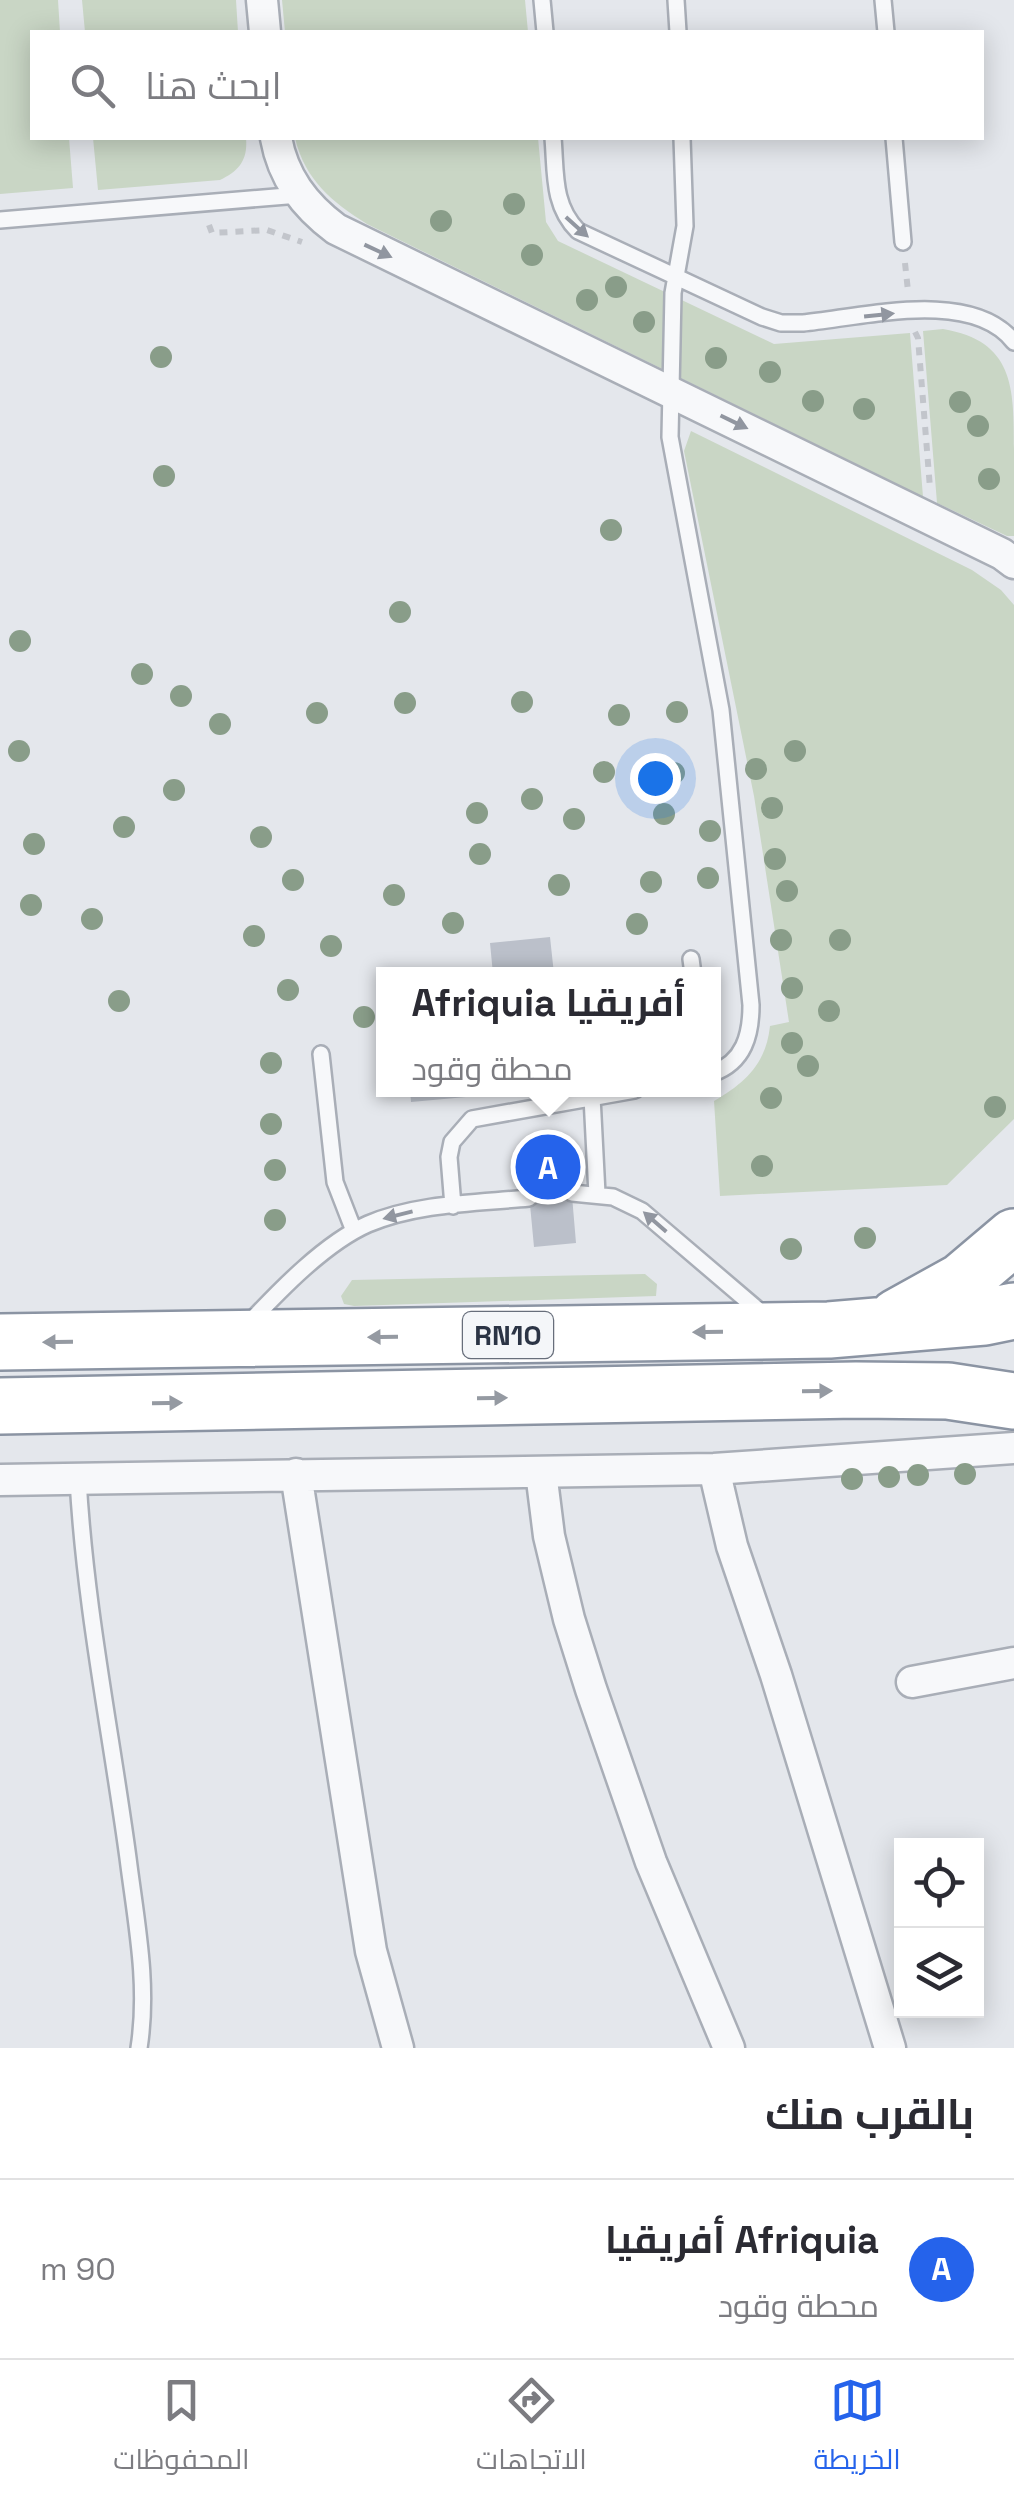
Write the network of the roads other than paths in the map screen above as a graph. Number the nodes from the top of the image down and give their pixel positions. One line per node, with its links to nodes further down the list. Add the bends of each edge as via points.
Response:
1 (262, 0): 5 (street)
2 (542, 0): 6 (lane)
3 (676, 0): 7 (lane)
4 (883, 0): 8 (lane)
5 (266, 30)
6 (545, 30)
7 (678, 30)
8 (886, 30)
9 (277, 140): 13 (street)
10 (553, 140): 16 (lane, one-way to 16, via 558,203 566,218 594,241)
11 (682, 140): 16 (lane, via 686,226)
12 (894, 140): 15 (lane)
13 (299, 195): 14 (lane); 18 (street, one-way to 18, via 346,235)
14 (0, 220)
15 (903, 242)
16 (676, 279): 17 (lane, one-way to 17, via 780,323 955,310 1004,329); 18 (lane)
17 (1014, 342)
18 (671, 391): 19 (street, one-way to 19); 21 (lane, via 672,453 721,710 750,1005 751,1029 742,1052)
19 (1010, 557)
20 (322, 1054): 27 (lane, via 336,1182)
21 (721, 1070)
22 (592, 1097): 24 (lane); 26 (lane, via 472,1119 452,1142)
23 (572, 1193): 24 (lane)
24 (597, 1194): 31 (lane, one-way to 24, via 642,1211)
25 (530, 1198): 26 (lane)
26 (453, 1206): 27 (lane, one-way to 27, via 388,1217)
27 (354, 1231): 32 (lane)
28 (1014, 1238): 30 (highway, via 962,1281)
29 (1014, 1310): 30 (highway, RN10)
30 (879, 1326): 31 (highway, RN10)
31 (782, 1331): 32 (highway, RN10, one-way to 32)
32 (233, 1339): 33 (highway, RN10, one-way to 33)
33 (0, 1342)
34 (1014, 1401): 35 (highway, RN10, one-way to 34, via 856,1390 948,1391)
35 (0, 1406)
36 (1014, 1448): 37 (street)
37 (714, 1468): 38 (street); 47 (street, via 732,1546)
38 (540, 1472): 39 (street); 46 (street, via 549,1536 591,1688 650,1862)
39 (296, 1474): 40 (street); 45 (street, via 371,1951)
40 (78, 1479): 41 (street); 44 (lane, via 87,1590 144,1984)
41 (0, 1480)
42 (1014, 1664): 43 (street)
43 (912, 1682)
44 (139, 2048)
45 (398, 2048)
46 (729, 2048)
47 (890, 2048)

